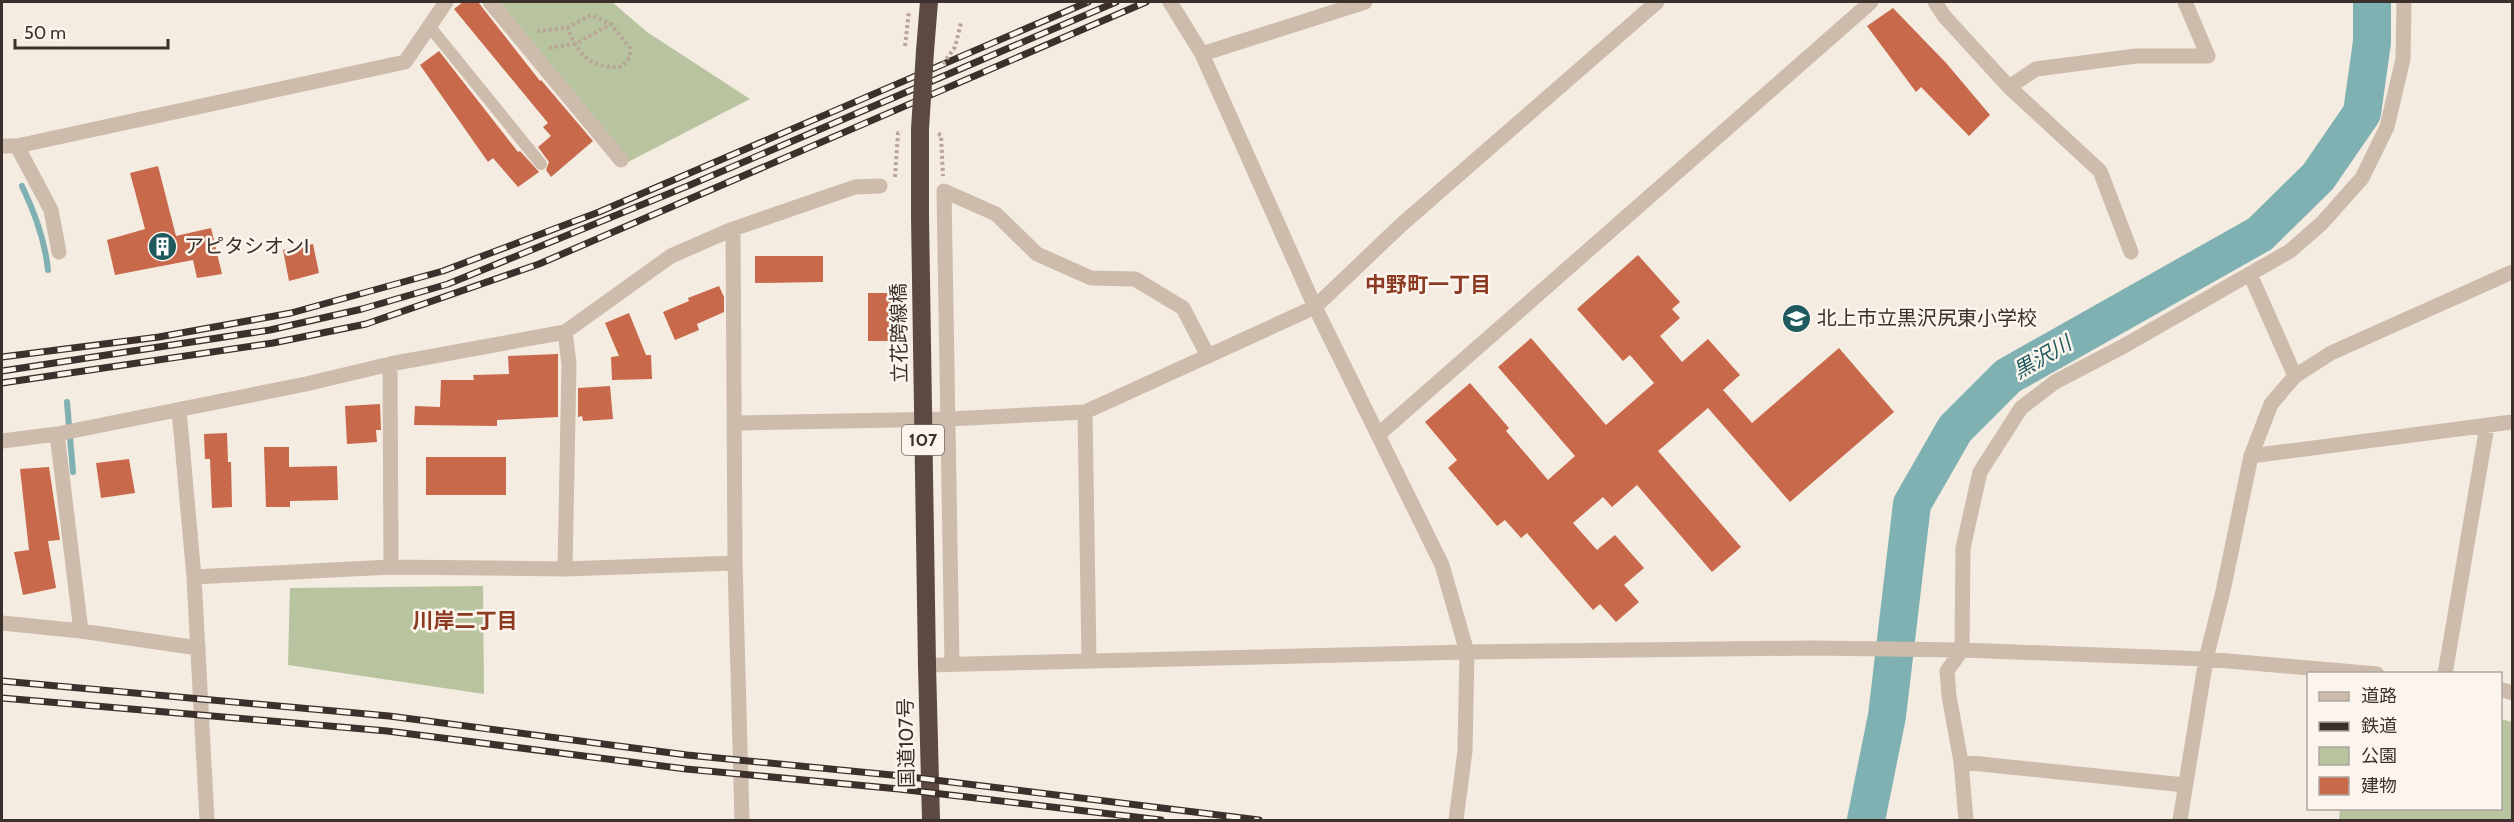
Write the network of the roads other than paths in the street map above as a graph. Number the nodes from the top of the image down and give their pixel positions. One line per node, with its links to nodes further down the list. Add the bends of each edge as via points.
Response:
1 (446, 2): 11 (street)
2 (490, 2): 16 (street)
3 (929, 2): 50 (highway, 立花跨線橋 / 107, bridge, via 920,129)
4 (1170, 2): 12 (street)
5 (1365, 2): 12 (street)
6 (1657, 2): 24 (street, via 1401,225)
7 (1871, 2): 36 (street)
8 (1935, 2): 13 (street)
9 (2185, 2): 13 (street, via 2208,56 2136,56 2036,69)
10 (2404, 2): 23 (street, via 2403,59 2387,127 2362,178 2322,223 2290,251)
11 (430, 27): 15 (street, via 405,62); 17 (lane)
12 (1202, 54): 24 (street)
13 (2009, 87): 21 (street, via 2100,171)
14 (2, 146): 15 (street)
15 (17, 146): 20 (street, via 51,210)
16 (621, 160)
17 (542, 164)
18 (880, 186): 19 (street, via 855,187)
19 (733, 228): 25 (street, via 671,256); 33 (street)
20 (59, 252)
21 (2131, 252)
22 (2512, 272): 28 (street, via 2331,353)
23 (2250, 274): 28 (street); 46 (street, via 2055,382 2021,408 1980,472 1963,548)
24 (1315, 307): 26 (street); 36 (street)
25 (564, 332): 27 (street); 41 (street, via 569,364)
26 (1208, 356): 30 (street); 31 (street, via 1183,308 1135,279 1091,278 1037,254 996,214 944,191)
27 (390, 364): 29 (street); 40 (street)
28 (2295, 376): 38 (street, via 2271,404)
29 (179, 410): 35 (street); 42 (street)
30 (1085, 412): 31 (street); 49 (street)
31 (949, 419): 33 (street); 51 (street)
32 (2512, 422): 34 (street)
33 (735, 423): 39 (street)
34 (2487, 426): 38 (street); 53 (street)
35 (57, 434): 37 (street); 44 (street)
36 (1379, 434): 47 (street, via 1442,566)
37 (2, 441)
38 (2251, 456): 48 (street)
39 (735, 563): 41 (street); 57 (street)
40 (391, 567): 41 (street); 42 (street)
41 (565, 569)
42 (194, 577): 45 (street)
43 (2, 623): 44 (street)
44 (81, 631): 45 (street)
45 (198, 648): 56 (street)
46 (1962, 650): 47 (street); 48 (street); 54 (street, via 1947,671)
47 (1467, 652): 49 (street); 59 (street, via 1465,751)
48 (2205, 659): 52 (street); 55 (street)
49 (1089, 660): 51 (street)
50 (927, 664): 51 (street); 58 (highway, 国道107号 / 107)
51 (952, 664)
52 (2354, 672)
53 (2445, 672)
54 (1961, 762): 55 (street); 60 (street)
55 (2185, 785): 61 (street)
56 (207, 820)
57 (742, 820)
58 (931, 820)
59 (1456, 820)
60 (1965, 820)
61 (2180, 820)

